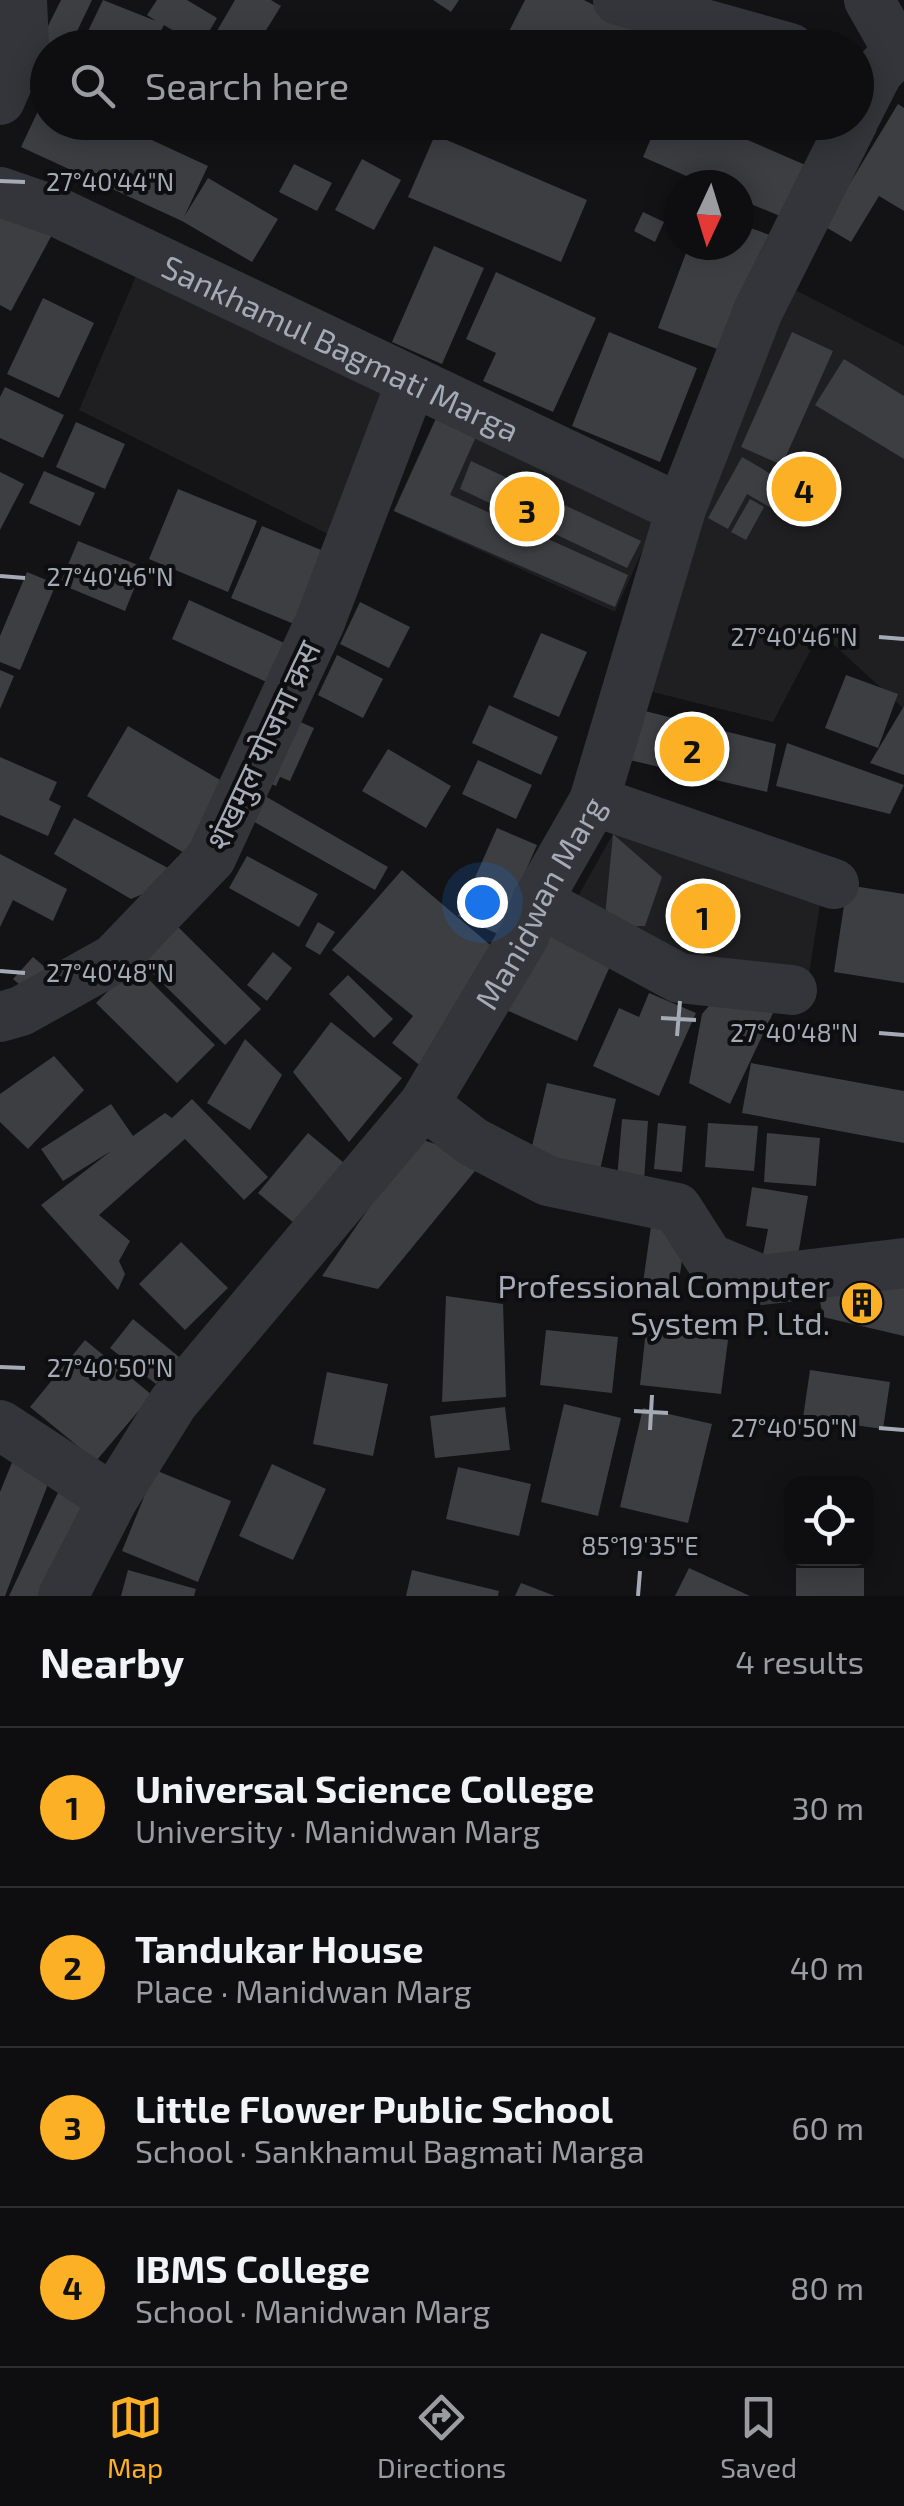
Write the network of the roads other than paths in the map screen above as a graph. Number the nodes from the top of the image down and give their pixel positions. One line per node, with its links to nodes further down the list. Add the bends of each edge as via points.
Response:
1 (22, 0): 8 (street, via 24,45)
2 (618, 0): 4 (street)
3 (870, 0): 5 (street)
4 (726, 30)
5 (874, 30)
6 (874, 32): 7 (street)
7 (879, 71)
8 (0, 100)
9 (844, 140): 12 (street, Manidwan Marg, via 758,311)
10 (0, 192): 11 (street, Sankhamul Bagmati Marga, via 55,211)
11 (411, 383): 12 (street, Sankhamul Bagmati Marga); 17 (street, शंखमुल योजना क्रस, via 320,622 211,858 114,959)
12 (681, 510): 13 (street, Manidwan Marg)
13 (594, 801): 14 (street); 15 (street, Manidwan Marg)
14 (834, 884)
15 (536, 901): 16 (street, via 679,978); 18 (street, Manidwan Marg, via 524,936)
16 (792, 990)
17 (0, 1018)
18 (424, 1104): 19 (street, via 473,1142 548,1181 677,1208 709,1258 762,1280); 21 (street, Manidwan Marg, via 173,1403)
19 (904, 1263)
20 (0, 1425): 21 (street)
21 (113, 1499): 22 (street, Manidwan Marg)
22 (63, 1596)

